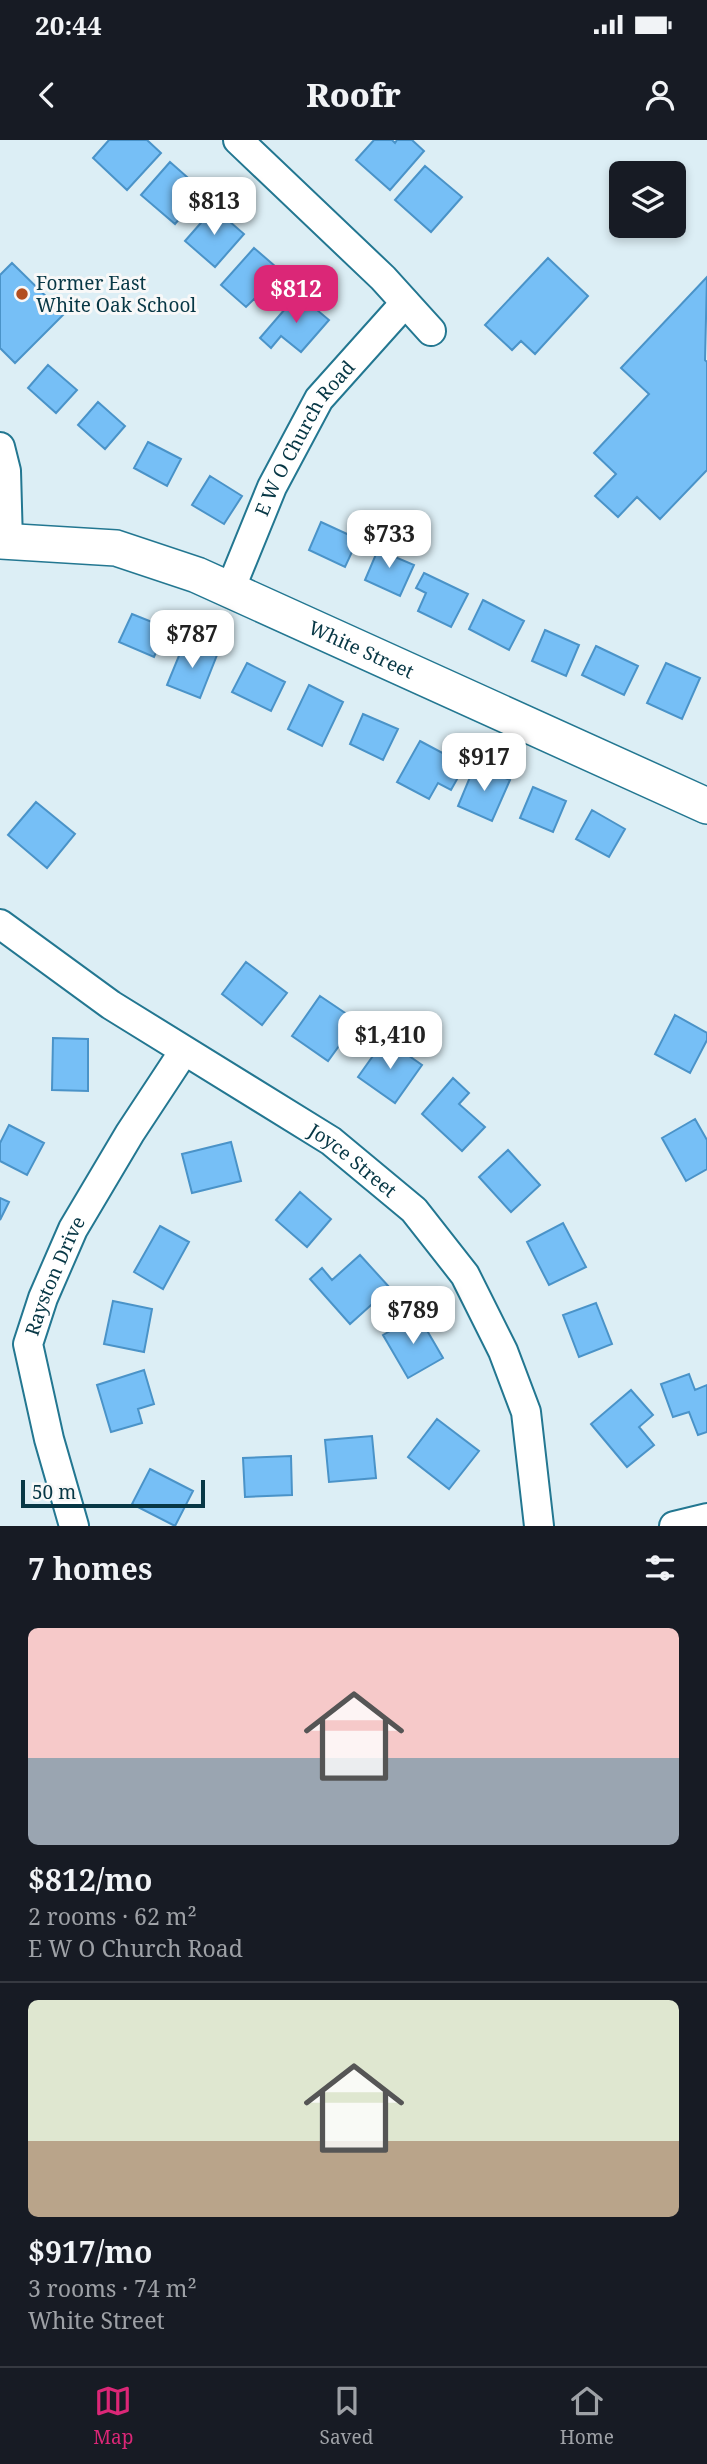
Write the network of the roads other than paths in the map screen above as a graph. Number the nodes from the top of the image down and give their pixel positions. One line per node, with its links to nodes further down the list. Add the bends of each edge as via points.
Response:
1 (238, 140): 2 (street)
2 (405, 303): 3 (street); 6 (street, E W O Church Road, via 318,399 272,487)
3 (431, 331)
4 (0, 447): 5 (street, via 6,471)
5 (4, 541): 6 (street, White Street, via 116,548)
6 (230, 590): 7 (street, White Street)
7 (707, 806)
8 (0, 924): 9 (street, Joyce Street, via 111,1005)
9 (184, 1051): 11 (street, Rayston Drive, via 73,1229 29,1344); 12 (street, Joyce Street, via 331,1141 414,1210 465,1275 503,1351 526,1412)
10 (707, 1518): 13 (street)
11 (74, 1526)
12 (539, 1526)
13 (674, 1526)

